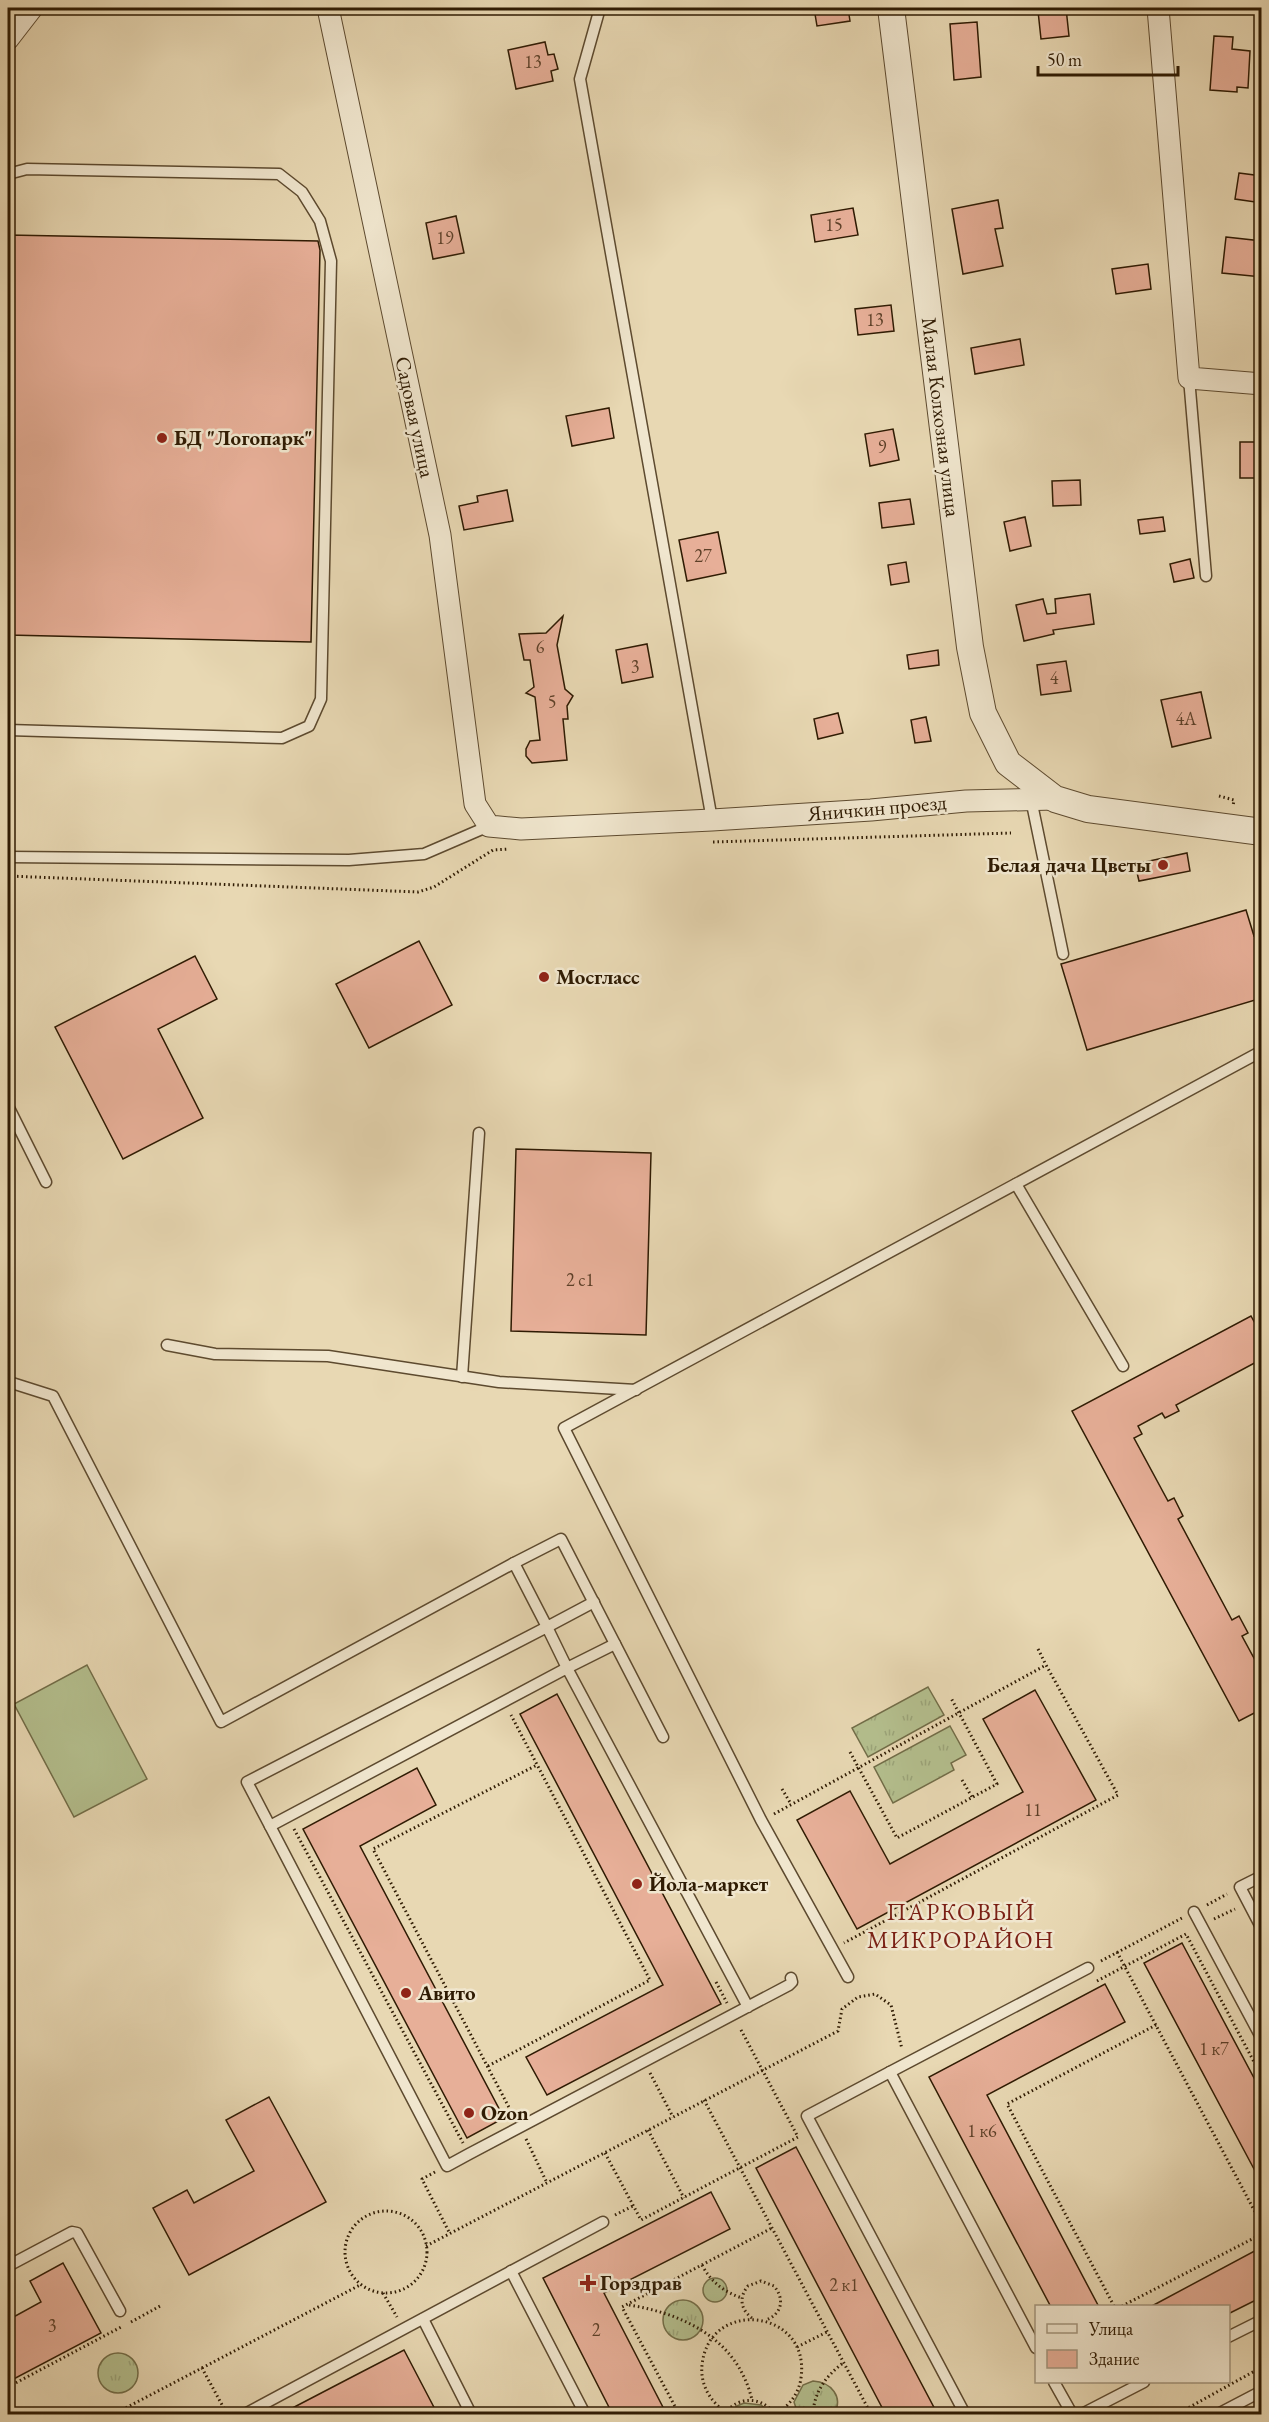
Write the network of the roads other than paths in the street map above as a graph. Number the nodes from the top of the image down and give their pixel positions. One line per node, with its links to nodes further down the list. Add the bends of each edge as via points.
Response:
1 (32, 8): 6 (street)
2 (328, 8): 14 (street, Садовая улица, via 440,535 475,804)
3 (600, 8): 13 (lane, via 580,79)
4 (891, 8): 12 (street, Малая Колхозная улица, via 970,647 983,713 1008,763)
5 (1158, 8): 8 (street)
6 (8, 39)
7 (8, 174): 11 (lane, via 27,169 279,174 302,192 320,221 331,261 321,699 309,726 282,738)
8 (1189, 378): 9 (street); 10 (lane)
9 (1262, 384)
10 (1206, 576)
11 (8, 730)
12 (1043, 799): 13 (street, Яничкин проезд); 15 (street, Яничкин проезд, via 1088,809); 17 (lane)
13 (712, 820): 14 (street, Яничкин проезд, via 521,829)
14 (489, 826): 16 (lane, via 424,854 349,860)
15 (1262, 832)
16 (8, 857)
17 (1063, 954)
18 (1262, 1051): 22 (lane)
19 (8, 1106): 21 (lane)
20 (479, 1133): 25 (lane)
21 (46, 1182)
22 (1016, 1184): 24 (lane); 27 (lane)
23 (167, 1345): 25 (lane, via 215,1354 328,1356)
24 (1123, 1366)
25 (462, 1377): 27 (lane)
26 (8, 1385): 28 (lane, via 53,1396 221,1722)
27 (636, 1390): 39 (lane, via 564,1428 761,1820)
28 (514, 1563): 29 (lane, via 561,1539); 30 (lane)
29 (594, 1602): 30 (lane); 31 (lane)
30 (547, 1627): 32 (lane); 34 (lane, via 247,1782)
31 (615, 1644): 32 (lane); 33 (lane)
32 (567, 1668): 34 (lane); 41 (lane)
33 (663, 1737)
34 (270, 1826): 41 (lane, via 447,2166)
35 (1262, 1876): 37 (lane, via 1239,1887)
36 (1194, 1912): 42 (lane)
37 (1262, 1929)
38 (1088, 1968): 43 (lane)
39 (848, 1977)
40 (791, 1978): 41 (lane, via 789,1985)
41 (748, 2007)
42 (1262, 2039)
43 (890, 2072): 51 (lane); 58 (lane, via 807,2116)
44 (603, 2222): 46 (lane)
45 (8, 2266): 47 (lane, via 72,2232 77,2233)
46 (511, 2271): 48 (lane); 57 (lane)
47 (120, 2311)
48 (423, 2319): 55 (lane); 56 (lane)
49 (1262, 2320): 50 (lane)
50 (1230, 2336)
51 (1035, 2346)
52 (1055, 2383): 59 (lane)
53 (1142, 2383): 60 (lane)
54 (1262, 2391): 61 (lane)
55 (245, 2415)
56 (471, 2415)
57 (585, 2415)
58 (965, 2415)
59 (1072, 2415)
60 (1082, 2415)
61 (1218, 2415)

